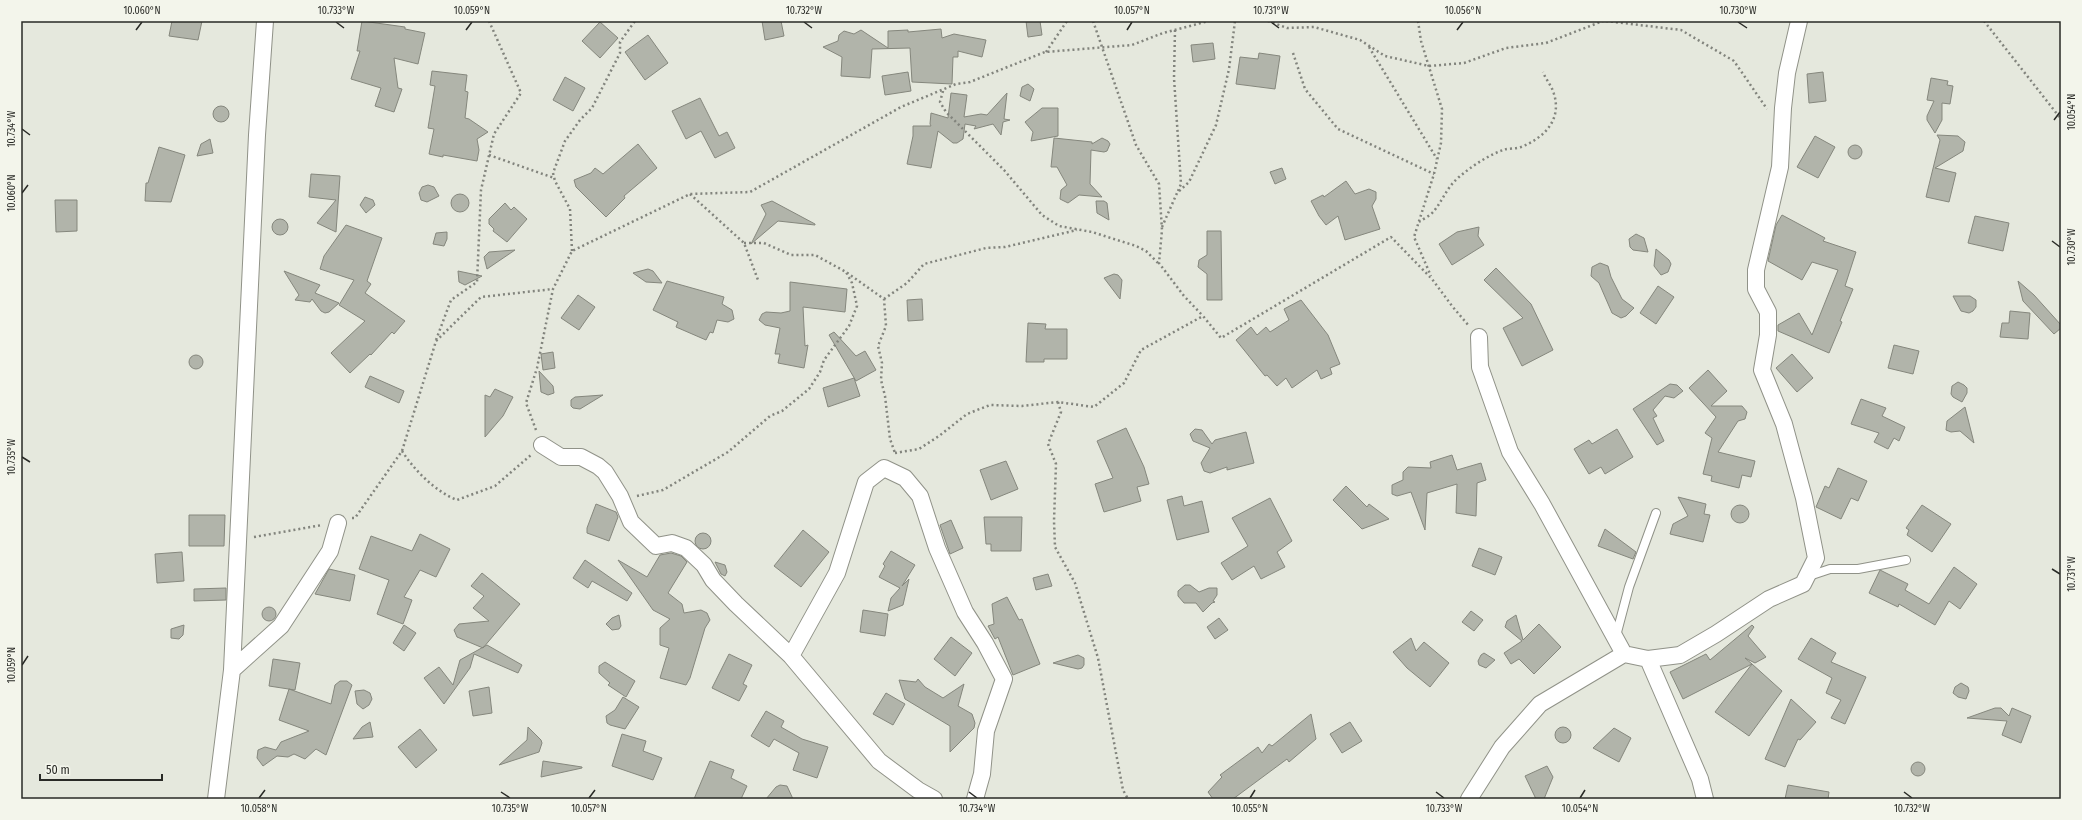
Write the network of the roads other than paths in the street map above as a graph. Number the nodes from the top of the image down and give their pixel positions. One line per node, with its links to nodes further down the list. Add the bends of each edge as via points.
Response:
1 (265, 21): 13 (street, via 257,135)
2 (1799, 21): 8 (street, via 1787,74 1780,167 1756,270 1756,289 1768,312 1768,335 1762,370 1784,424 1814,547 1816,558)
3 (1479, 337): 9 (street, via 1480,367 1510,452 1542,504)
4 (542, 445): 11 (street, via 561,456 581,457 598,466 605,472 631,522 656,546 672,543 686,548 704,565 713,580 731,599)
5 (1656, 513): 9 (lane, via 1629,587)
6 (338, 523): 13 (street, via 330,550 281,626)
7 (1906, 560): 8 (lane, via 1858,569 1830,569)
8 (1809, 576): 12 (street, via 1803,584 1769,599 1680,655)
9 (1615, 639): 10 (street)
10 (1624, 654): 12 (street); 17 (street, via 1540,704 1502,747)
11 (791, 656): 15 (street, via 879,761); 16 (street, via 837,573 866,482 884,468 905,478 920,496 937,548 965,612 1004,679 986,730 982,774)
12 (1648, 659): 18 (street, via 1700,779)
13 (232, 670): 14 (street)
14 (216, 799)
15 (934, 799)
16 (975, 799)
17 (1470, 799)
18 (1705, 799)

